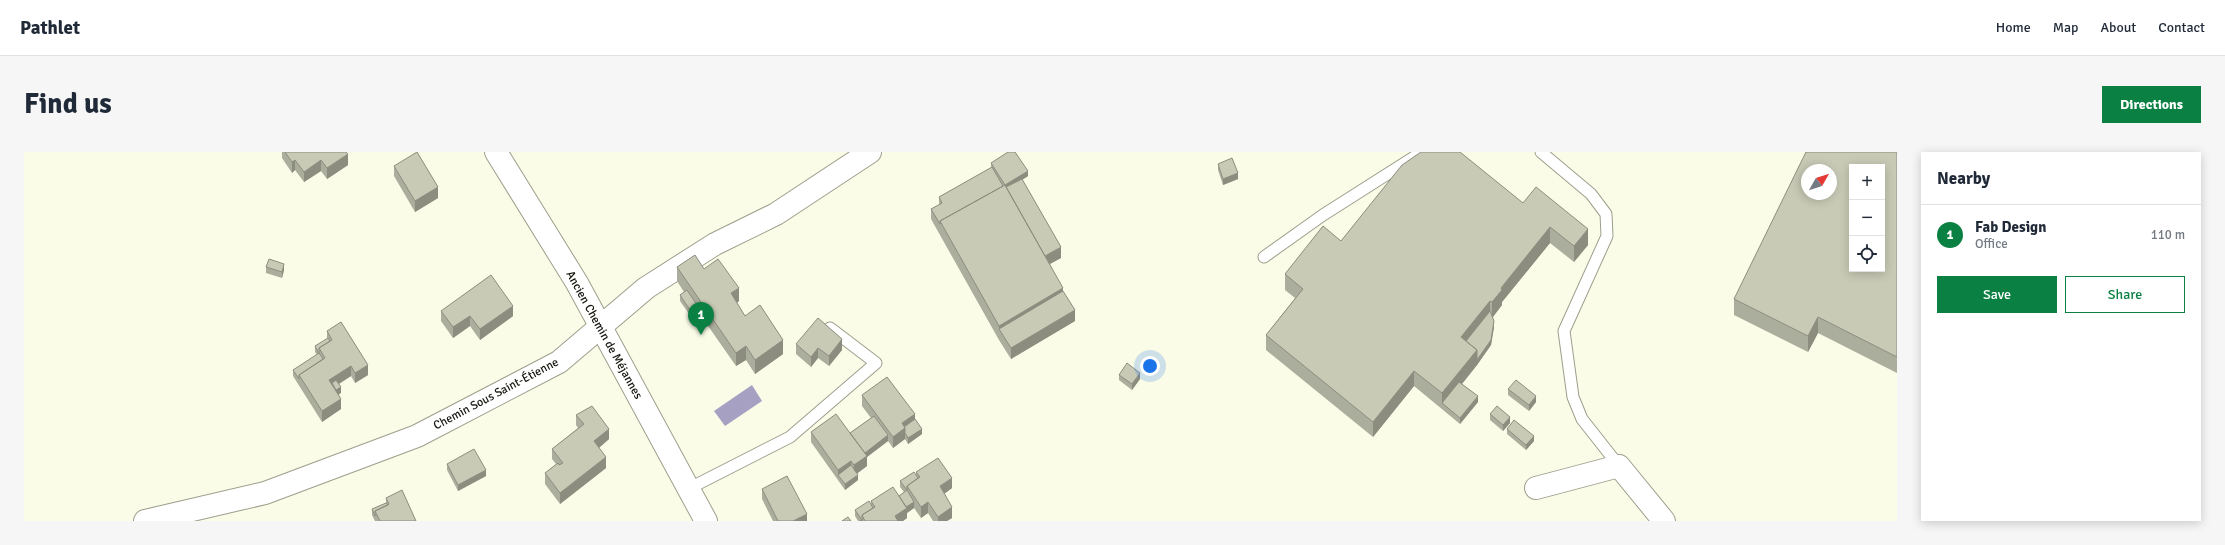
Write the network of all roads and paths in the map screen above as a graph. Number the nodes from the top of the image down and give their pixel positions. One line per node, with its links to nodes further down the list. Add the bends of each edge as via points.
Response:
1 (496, 152): 6 (street, Ancien Chemin de Méjannes, via 577,284)
2 (870, 152): 6 (street, Chemin Sous Saint-Étienne, via 776,214 715,244 652,284)
3 (1422, 152): 5 (lane, via 1323,214)
4 (1541, 152): 8 (lane, via 1591,194 1606,214 1607,236 1564,331 1573,397 1582,419)
5 (1264, 257)
6 (599, 327): 10 (street, Ancien Chemin de Méjannes); 11 (street, Chemin Sous Saint-Étienne, via 558,362 417,436 265,493)
7 (830, 328): 10 (lane, via 876,363 790,437)
8 (1619, 466): 9 (street); 13 (street)
9 (1536, 488)
10 (688, 489): 12 (street, Ancien Chemin de Méjannes)
11 (145, 521)
12 (706, 521)
13 (1664, 521)

